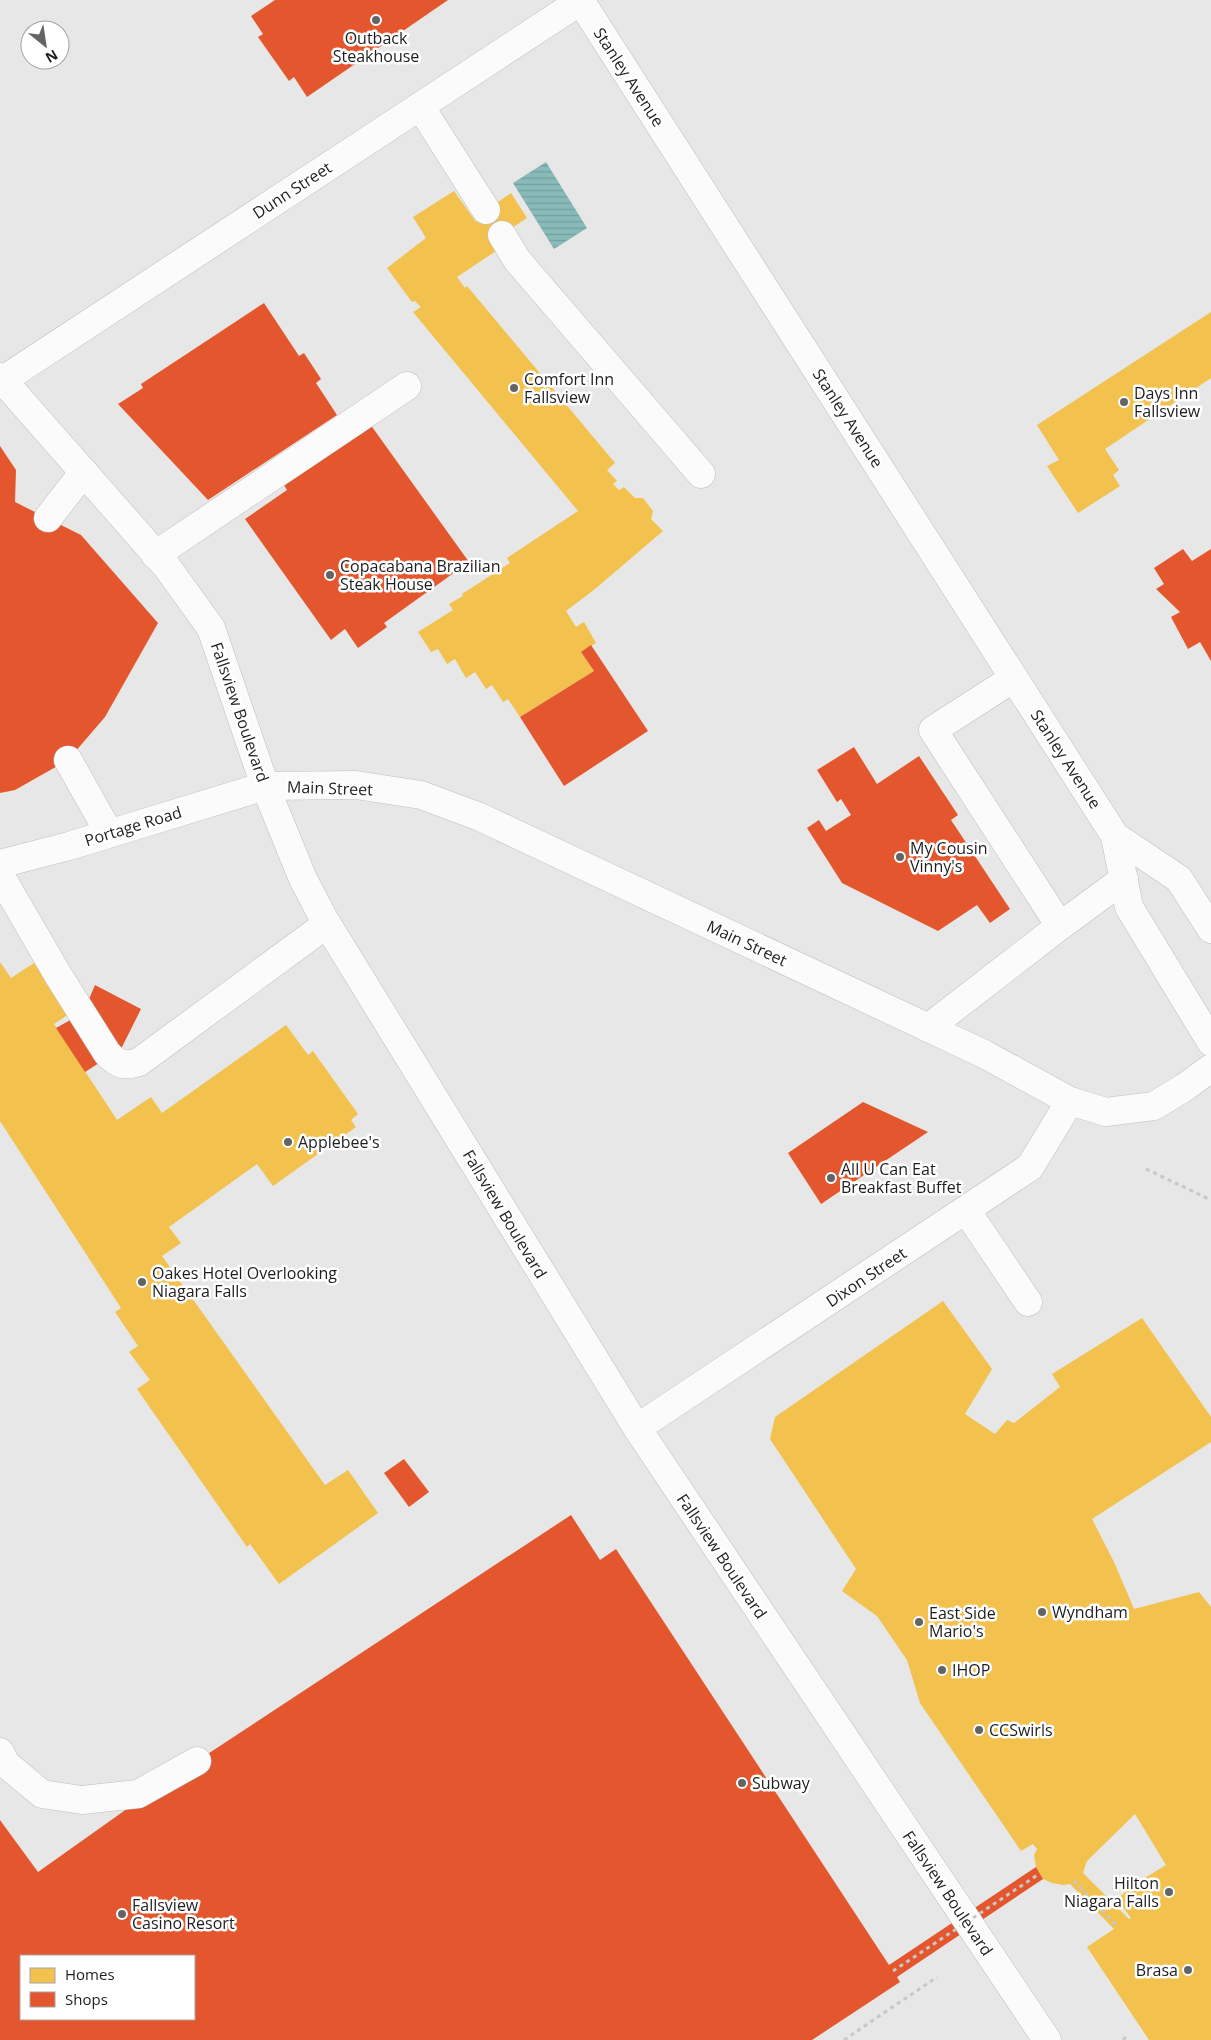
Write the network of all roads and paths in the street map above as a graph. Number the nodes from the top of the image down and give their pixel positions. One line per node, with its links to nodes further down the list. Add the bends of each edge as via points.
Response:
1 (581, 0): 2 (street, Dunn Street); 11 (street, Stanley Avenue)
2 (420, 106): 3 (street); 5 (street, Dunn Street)
3 (486, 210)
4 (502, 235): 8 (street, via 517,260)
5 (2, 379): 7 (street, Fallsview Boulevard)
6 (407, 386): 10 (street)
7 (84, 472): 9 (street); 10 (street, Fallsview Boulevard)
8 (700, 474)
9 (48, 518)
10 (155, 554): 13 (street, Fallsview Boulevard, via 211,628)
11 (1014, 678): 15 (street, Stanley Avenue); 20 (street, via 932,730)
12 (68, 760): 14 (street)
13 (265, 786): 14 (street, Portage Road); 19 (street, Fallsview Boulevard, via 303,879); 22 (street, Main Street, via 356,785 421,796 472,814)
14 (109, 833): 16 (street, Portage Road)
15 (1115, 836): 18 (street, Stanley Avenue); 21 (street, Stanley Avenue, via 1179,879)
16 (0, 864)
17 (0, 875): 19 (street, via 107,1053 116,1063 129,1066 139,1062)
18 (1124, 879): 20 (street); 23 (street, Stanley Avenue, via 1129,907)
19 (327, 924): 30 (street, Fallsview Boulevard)
20 (1060, 926): 22 (street)
21 (1211, 929)
22 (928, 1028): 25 (street, Main Street)
23 (1211, 1042)
24 (1211, 1068): 25 (street, Main Street, via 1154,1106 1106,1112)
25 (1070, 1101): 28 (street, Dixon Street, via 1030,1167)
26 (1146, 1169): 27 (path)
27 (1211, 1200)
28 (966, 1210): 29 (street); 30 (street, Dixon Street)
29 (1028, 1302)
30 (637, 1428): 39 (street, Fallsview Boulevard)
31 (0, 1752): 32 (street, via 6,1764 42,1794 82,1800 138,1794)
32 (197, 1761)
33 (1039, 1874): 36 (path, bridge)
34 (1074, 1881): 35 (path)
35 (1118, 1927)
36 (893, 1971)
37 (937, 1977): 38 (path)
38 (844, 2040)
39 (1047, 2040)

